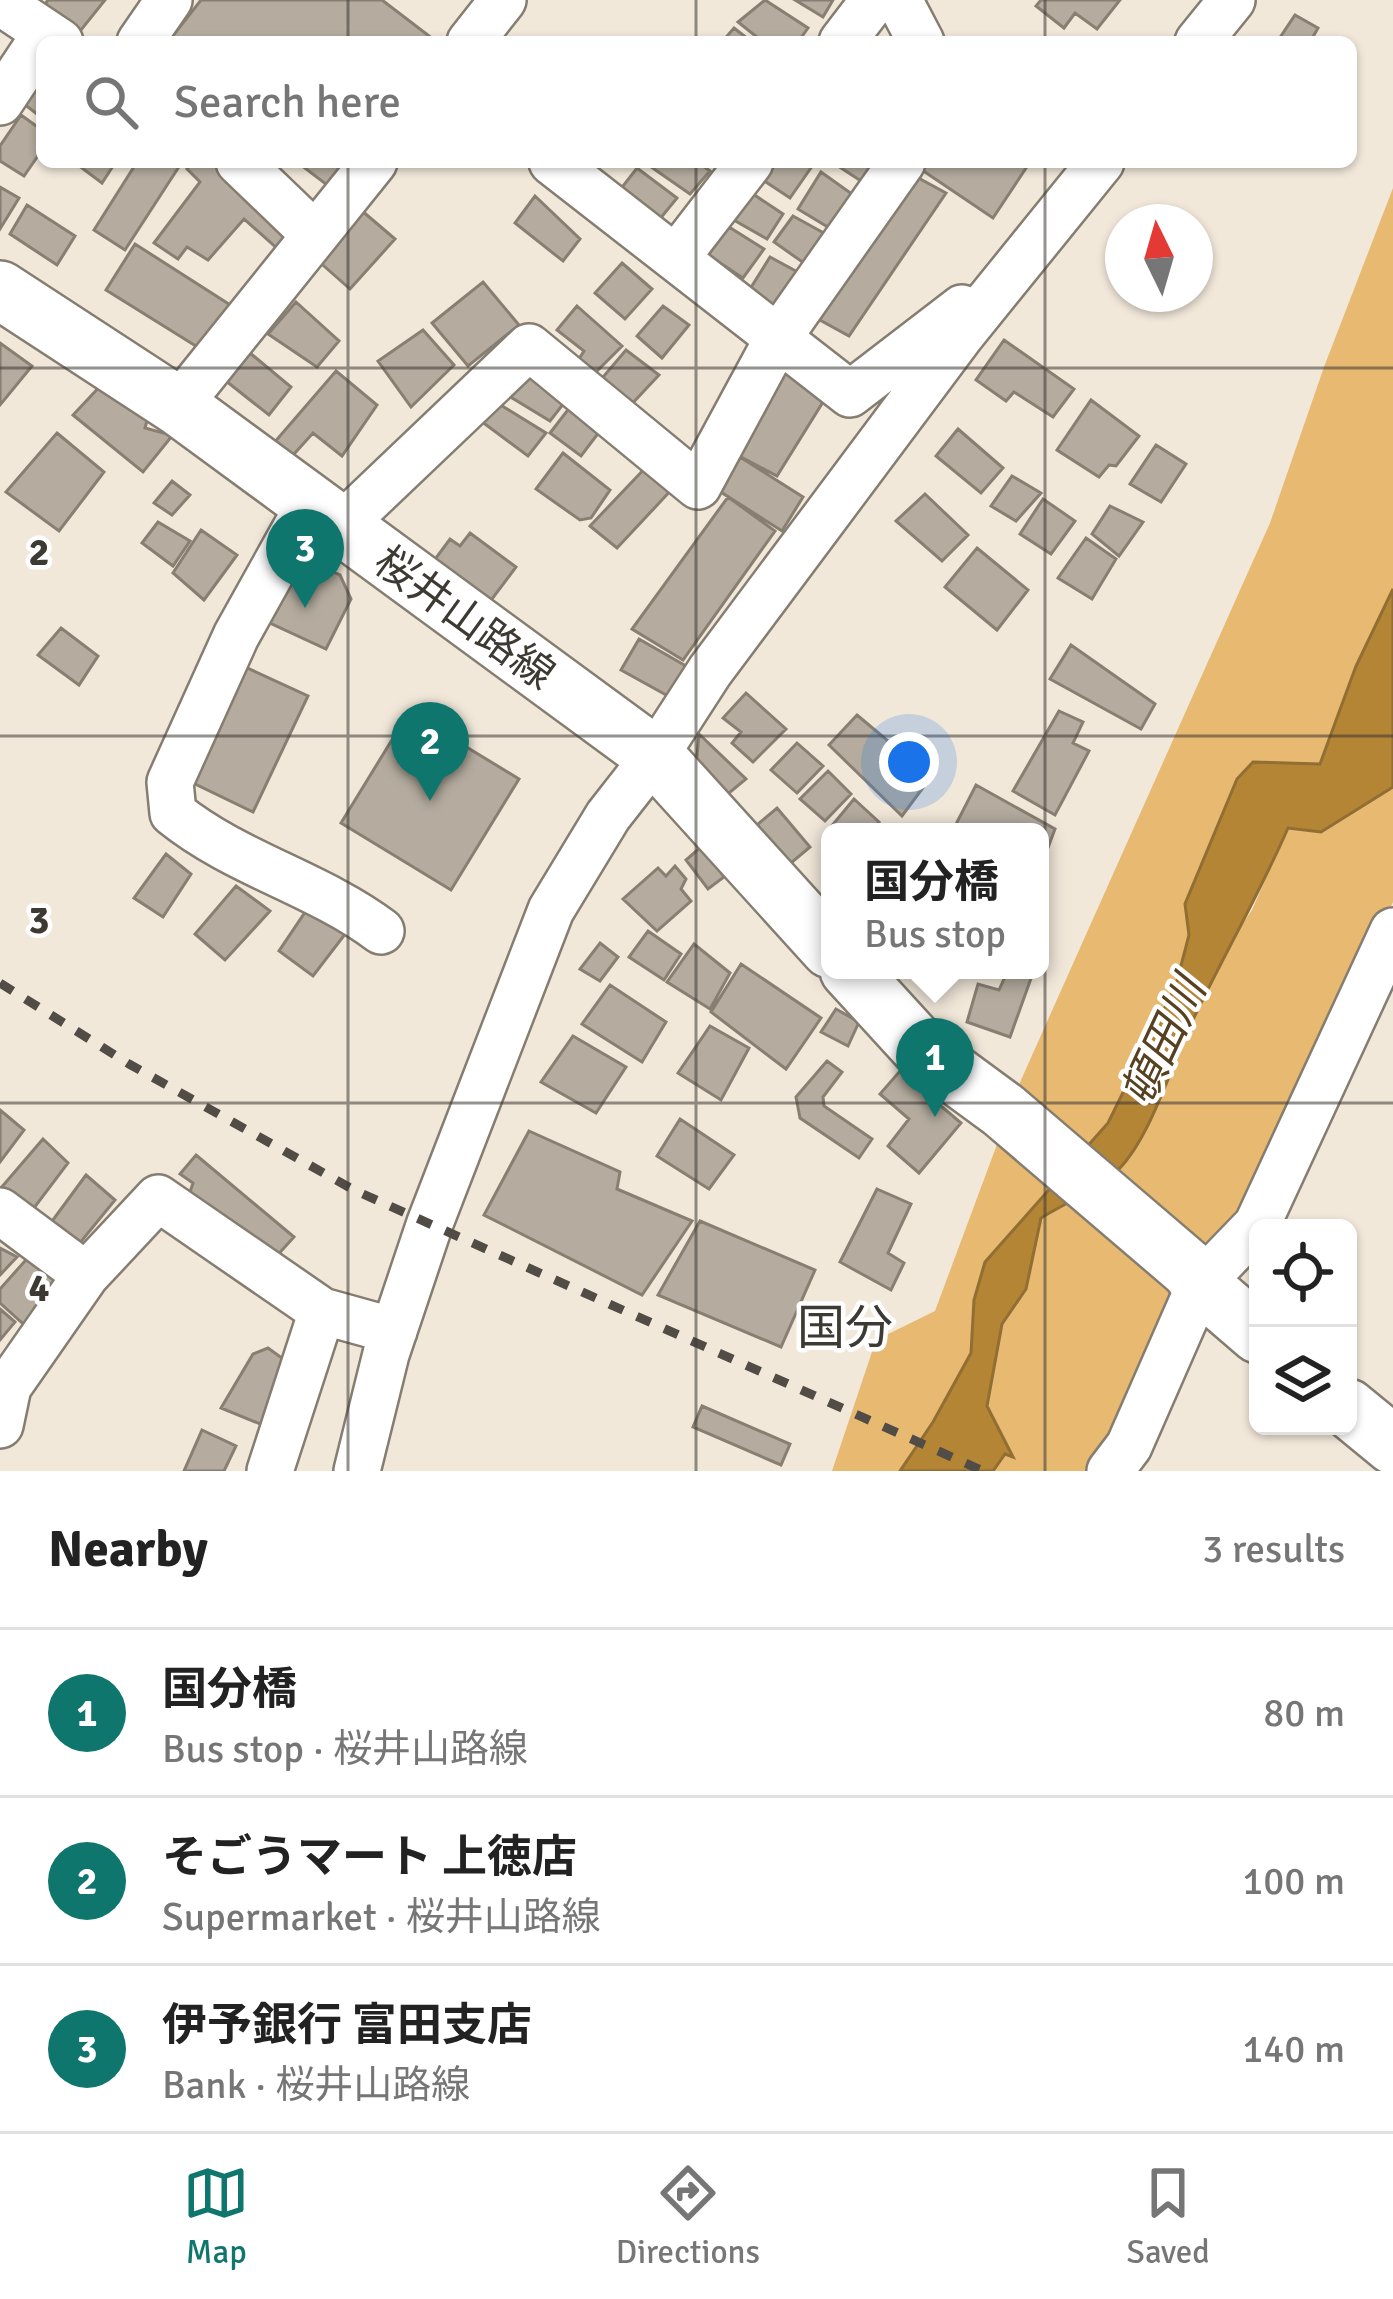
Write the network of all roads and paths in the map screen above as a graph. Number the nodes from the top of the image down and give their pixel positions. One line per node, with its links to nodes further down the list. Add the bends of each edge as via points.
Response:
1 (170, 0): 8 (street)
2 (503, 0): 9 (street)
3 (874, 0): 10 (street)
4 (899, 0): 11 (street)
5 (1232, 0): 12 (street)
6 (0, 2): 7 (street)
7 (50, 36)
8 (144, 36)
9 (475, 36)
10 (847, 36)
11 (918, 36)
12 (1203, 36)
13 (36, 59): 14 (street)
14 (0, 102)
15 (245, 168): 21 (street)
16 (369, 168): 21 (street)
17 (560, 168): 22 (street)
18 (744, 168): 22 (street)
19 (898, 168): 25 (street)
20 (1096, 168): 23 (street)
21 (315, 235): 26 (street)
22 (676, 258): 25 (street)
23 (1019, 264): 25 (street, via 850,394); 28 (street, via 724,652)
24 (0, 290): 26 (main road, 桜井山路線)
25 (778, 338): 27 (street, via 698,486 529,347)
26 (178, 406): 27 (main road, 桜井山路線)
27 (326, 514): 28 (main road, 桜井山路線); 29 (street, via 236,636 170,782 173,813)
28 (655, 757): 31 (main road, 桜井山路線); 38 (street, via 551,910)
29 (381, 931)
30 (1393, 931): 35 (street, via 1257,1225)
31 (821, 939)
32 (857, 979): 35 (main road, via 924,1052)
33 (0, 1211): 34 (street)
34 (86, 1275): 36 (street, via 158,1198); 40 (street, via 8,1388)
35 (1195, 1277): 37 (main road); 44 (street, via 1129,1446)
36 (322, 1311): 38 (street); 42 (street)
37 (1250, 1327)
38 (394, 1331): 43 (street)
39 (1357, 1415): 41 (main road)
40 (0, 1425)
41 (1393, 1445)
42 (270, 1471)
43 (357, 1471)
44 (1110, 1471)

